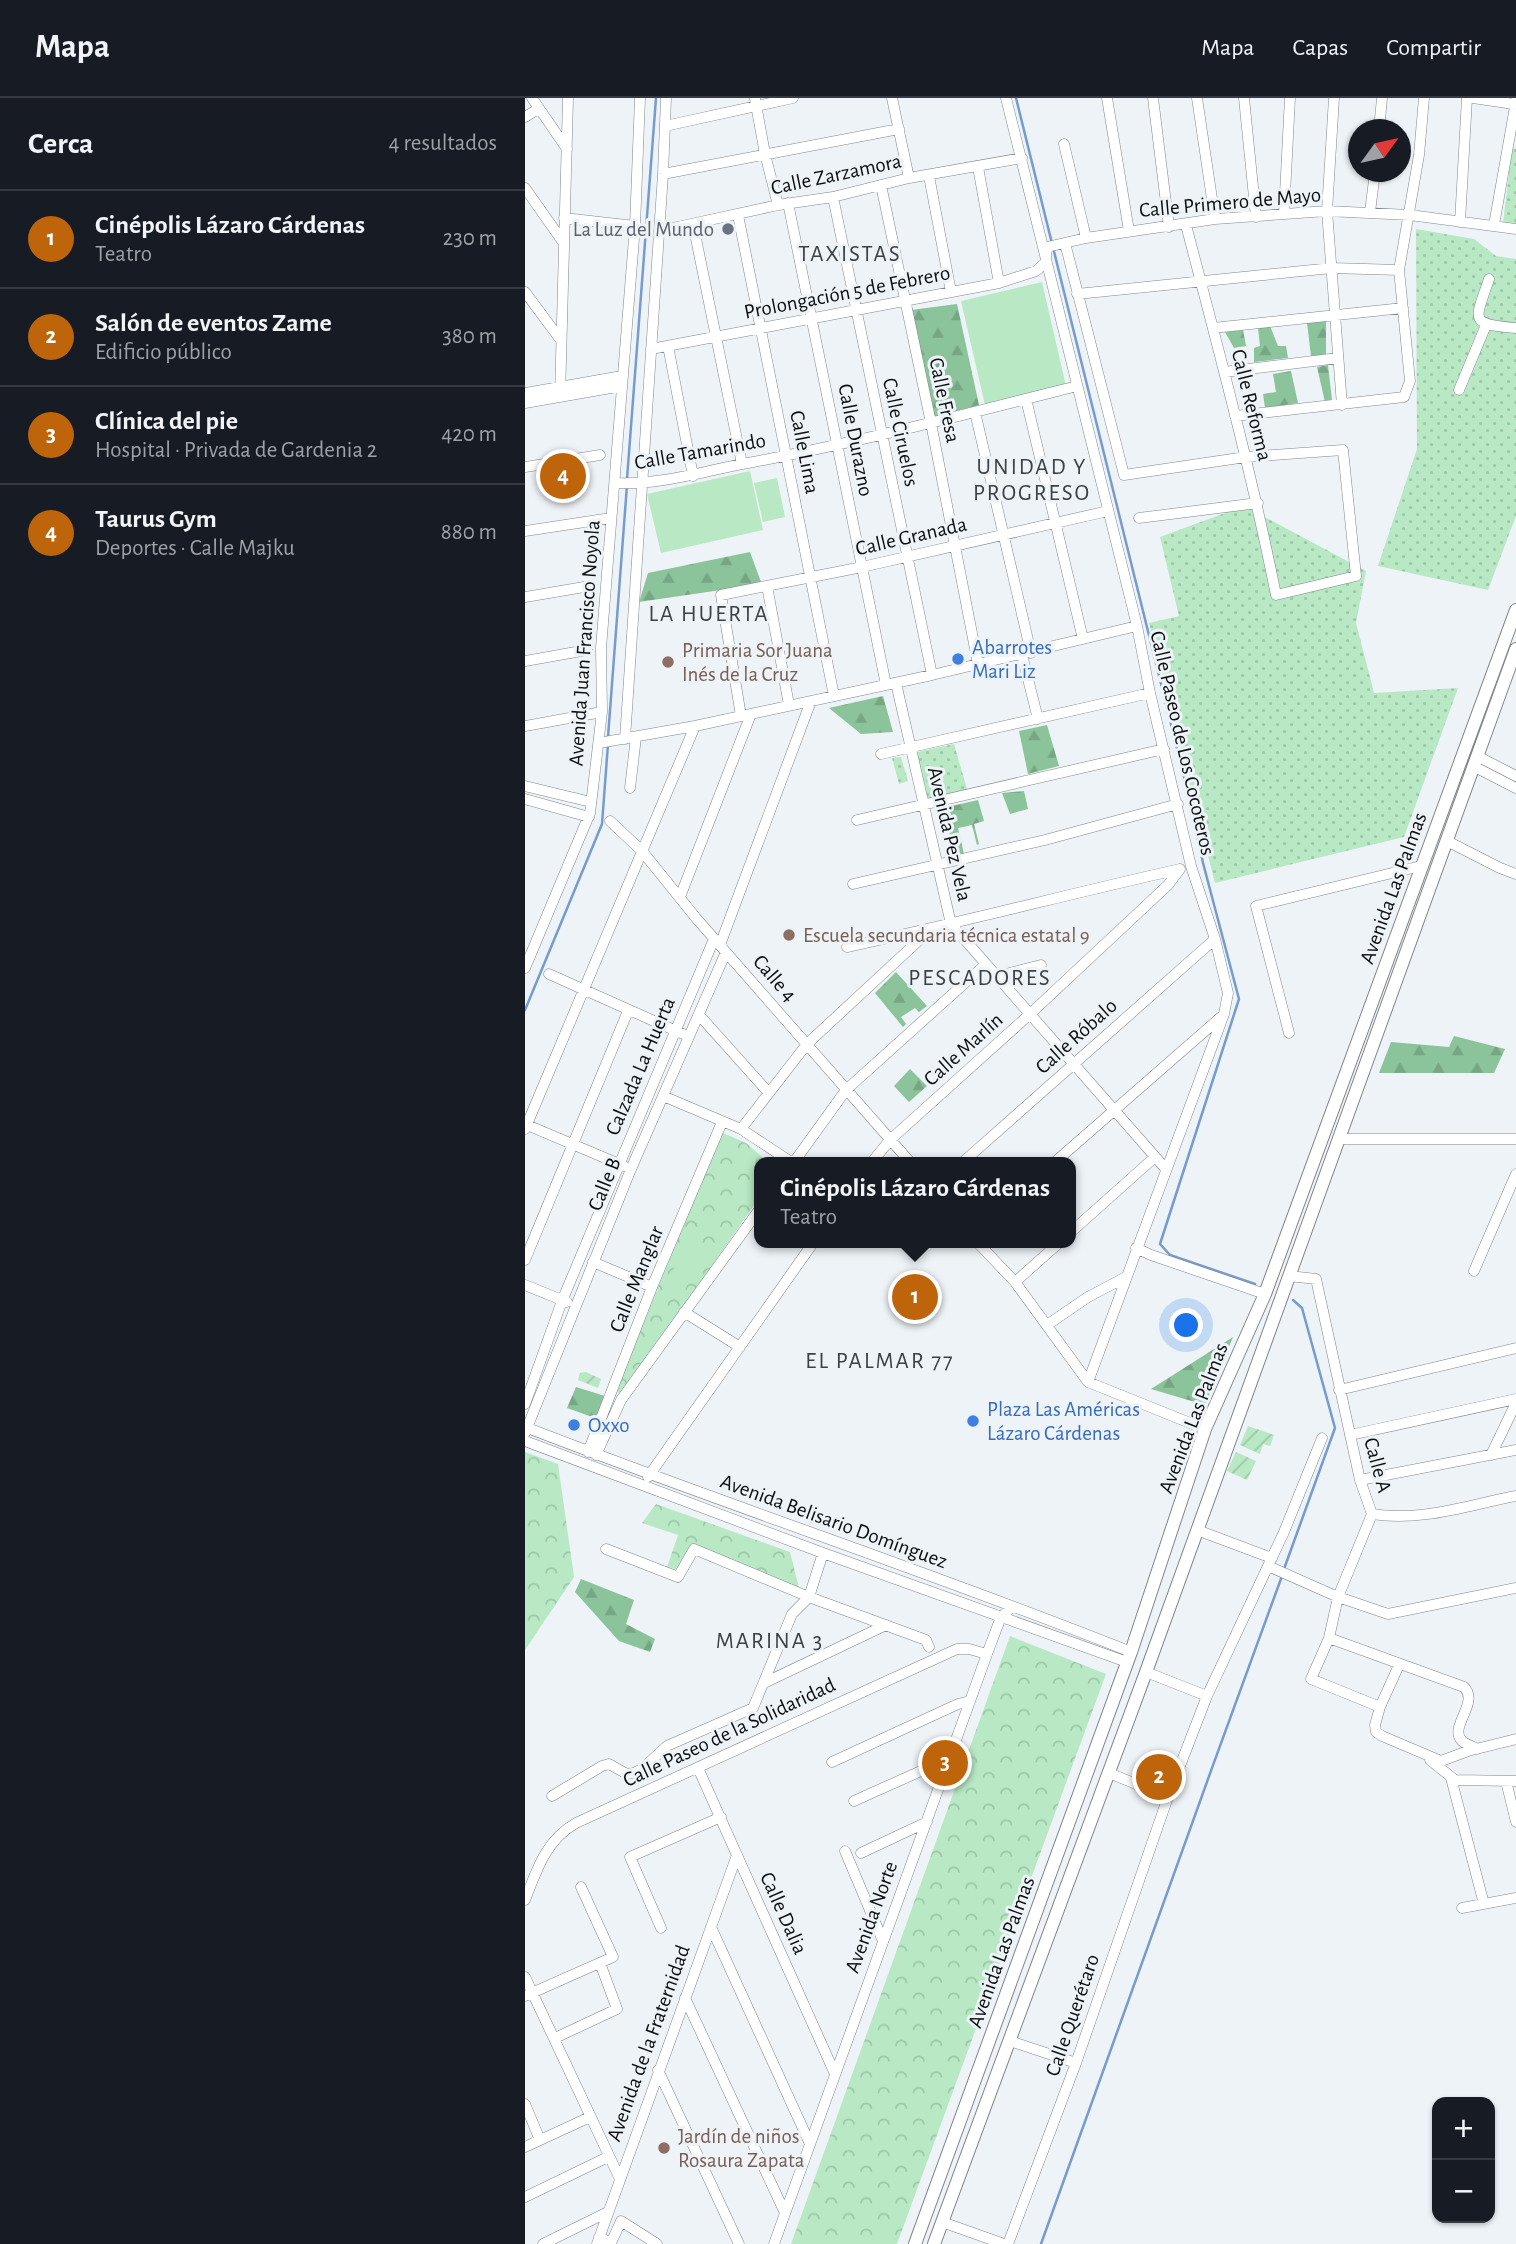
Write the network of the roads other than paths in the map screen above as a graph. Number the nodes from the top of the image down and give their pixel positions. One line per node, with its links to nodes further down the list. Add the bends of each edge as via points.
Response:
1 (532, 98): 20 (street)
2 (568, 98): 26 (street)
3 (640, 98): 50 (street, Avenida Juan Francisco Noyola)
4 (666, 98): 23 (street)
5 (793, 98): 18 (street)
6 (893, 98): 24 (street)
7 (1006, 98): 28 (street, Calle Paseo de Los Cocoteros)
8 (1107, 98): 54 (street)
9 (1153, 98): 51 (street)
10 (1197, 98): 45 (street)
11 (1244, 98): 43 (street)
12 (1290, 98): 40 (street)
13 (1333, 98): 38 (street)
14 (1382, 98): 22 (street)
15 (1424, 98): 42 (street)
16 (1467, 98): 46 (street)
17 (1473, 98): 19 (street)
18 (756, 101): 23 (street); 27 (street, Calle Durazno)
19 (1515, 103): 49 (street)
20 (538, 108): 21 (street); 26 (street)
21 (525, 117)
22 (1380, 119)
23 (665, 126): 30 (street)
24 (899, 129): 27 (street); 32 (street)
25 (1064, 144): 55 (street)
26 (566, 149): 44 (street)
27 (765, 153): 30 (street); 37 (street, Calle Durazno)
28 (1022, 158): 29 (street, Calle Zarzamora); 58 (street, Calle Paseo de Los Cocoteros)
29 (978, 167): 31 (street, Calle Zarzamora); 63 (street)
30 (663, 174): 53 (street)
31 (929, 176): 32 (street, Calle Zarzamora); 65 (street)
32 (909, 178): 34 (street, Calle Zarzamora)
33 (1374, 182): 39 (street)
34 (881, 185): 36 (street, Calle Zarzamora); 67 (street, Calle Fresa)
35 (525, 188): 56 (street)
36 (833, 197): 37 (street, Calle Zarzamora); 69 (street, Calle Ciruelos)
37 (783, 204): 41 (street, Calle Zarzamora); 71 (street, Calle Durazno)
38 (1327, 211): 39 (street, Calle Primero de Mayo); 40 (street, Calle Primero de Mayo); 59 (street)
39 (1370, 212): 42 (street, Calle Primero de Mayo)
40 (1284, 213): 43 (street, Calle Primero de Mayo)
41 (737, 215): 47 (street, Calle Zarzamora); 75 (street, Calle Lima)
42 (1410, 215): 46 (street, Calle Primero de Mayo); 60 (street)
43 (1256, 217): 45 (street, Calle Primero de Mayo)
44 (564, 218): 50 (street); 56 (street)
45 (1215, 219): 48 (street, Calle Primero de Mayo)
46 (1460, 222): 49 (street, Calle Primero de Mayo)
47 (693, 224): 53 (street, Calle Zarzamora); 76 (street)
48 (1186, 225): 51 (street, Calle Primero de Mayo); 62 (street, Calle Reforma)
49 (1494, 225): 52 (street, Calle Primero de Mayo)
50 (635, 226): 82 (street, Avenida Juan Francisco Noyola)
51 (1169, 228): 54 (street, Calle Primero de Mayo)
52 (1516, 229)
53 (659, 231): 79 (street)
54 (1129, 231): 55 (street, Calle Primero de Mayo)
55 (1086, 238): 57 (street, Calle Primero de Mayo)
56 (563, 242): 77 (street)
57 (1056, 246): 58 (street); 66 (street)
58 (1046, 262): 63 (street, Prolongación 5 de Febrero, via 1036,271); 83 (street, Calle Paseo de Los Cocoteros)
59 (1332, 268): 60 (street); 62 (street); 70 (street)
60 (1399, 270): 68 (street)
61 (1489, 279): 72 (street, via 1478,310)
62 (1201, 280): 66 (street); 73 (street, Calle Reforma)
63 (999, 283): 65 (street, Prolongación 5 de Febrero)
64 (525, 292): 77 (street)
65 (951, 292): 67 (street, Prolongación 5 de Febrero)
66 (1077, 294): 97 (street, via 1124,475)
67 (905, 301): 69 (street, Prolongación 5 de Febrero); 92 (street, Calle Fresa)
68 (1403, 308): 70 (street); 89 (street, via 1410,381 1405,397)
69 (857, 310): 71 (street, Prolongación 5 de Febrero); 93 (street, Calle Ciruelos)
70 (1335, 315): 73 (street); 80 (street)
71 (811, 318): 75 (street, Prolongación 5 de Febrero); 94 (street, Calle Durazno)
72 (1486, 325): 74 (street); 84 (street)
73 (1213, 328): 81 (street, Calle Reforma)
74 (1516, 328)
75 (760, 329): 76 (street, Prolongación 5 de Febrero); 96 (street, Calle Lima)
76 (716, 337): 78 (street, Prolongación 5 de Febrero); 98 (street)
77 (560, 339): 85 (street)
78 (668, 346): 79 (street, Prolongación 5 de Febrero); 100 (street)
79 (651, 349): 102 (street)
80 (1338, 358): 81 (street); 89 (street)
81 (1224, 373): 91 (street, Calle Reforma)
82 (622, 381): 85 (street); 101 (street, Avenida Juan Francisco Noyola)
83 (1077, 386): 87 (street, Calle Tamarindo); 104 (street, Calle Paseo de Los Cocoteros)
84 (1459, 390)
85 (559, 392): 86 (street); 88 (street)
86 (525, 393)
87 (1026, 399): 90 (street, Calle Tamarindo); 107 (street)
88 (525, 403)
89 (1342, 405): 91 (street)
90 (975, 412): 92 (street, Calle Tamarindo); 109 (street)
91 (1235, 416): 97 (street, Calle Reforma)
92 (931, 424): 93 (street, Calle Tamarindo); 110 (street, Calle Fresa)
93 (882, 436): 94 (street, Calle Tamarindo); 111 (street, Calle Ciruelos)
94 (837, 444): 96 (street, Calle Tamarindo); 112 (street, Calle Durazno)
95 (600, 455): 99 (street)
96 (786, 455): 98 (street, Calle Tamarindo); 113 (street, Calle Lima)
97 (1246, 457): 103 (street, Calle Reforma); 103 (street, Calle Reforma, via 1343,450 1356,576 1276,595)
98 (742, 464): 100 (street, Calle Tamarindo)
99 (525, 467)
100 (693, 476): 102 (street, Calle Tamarindo)
101 (619, 483): 102 (street, Calle Tamarindo); 105 (street, Avenida Juan Francisco Noyola)
102 (639, 484): 137 (street)
103 (1258, 503): 106 (street)
104 (1108, 511): 107 (street, Calle Granada); 118 (street, Calle Paseo de Los Cocoteros)
105 (611, 518): 108 (street); 131 (street, Avenida Juan Francisco Noyola, via 601,648)
106 (1139, 518)
107 (1055, 523): 109 (street, Calle Granada); 119 (street)
108 (525, 531)
109 (1005, 535): 110 (street, Calle Granada); 122 (street)
110 (954, 546): 111 (street, Calle Granada); 124 (street, Calle Fresa)
111 (907, 557): 112 (street, Calle Granada); 125 (street, Calle Ciruelos)
112 (862, 567): 113 (street, Calle Granada); 126 (street, Calle Durazno)
113 (810, 576): 115 (street, Calle Granada); 128 (street, Calle Lima)
114 (590, 586): 116 (street)
115 (767, 586): 130 (street); 132 (street, Calle Granada, via 721,595)
116 (525, 597)
117 (1516, 610): 158 (main road, Avenida Las Palmas)
118 (1137, 626): 119 (street); 127 (street, Calle Paseo de Los Cocoteros)
119 (1083, 639): 122 (street)
120 (1516, 649): 142 (main road, Avenida Las Palmas)
121 (587, 650): 123 (street)
122 (1027, 654): 124 (street); 133 (street)
123 (525, 661)
124 (978, 664): 125 (street)
125 (932, 675): 126 (street)
126 (891, 684): 128 (street); 139 (street, Avenida Pez Vela)
127 (1150, 693): 133 (street); 140 (street, Calle Paseo de Los Cocoteros)
128 (834, 696): 129 (street)
129 (811, 701): 130 (street); 166 (street, Calzada La Huerta)
130 (789, 705): 132 (street)
131 (603, 712): 134 (street); 138 (street, Avenida Juan Francisco Noyola)
132 (746, 715): 135 (street); 162 (street)
133 (1038, 719): 139 (street)
134 (525, 726)
135 (695, 726): 136 (street); 155 (street)
136 (636, 737): 137 (street); 145 (street)
137 (621, 740): 138 (street)
138 (602, 742): 148 (street, Avenida Juan Francisco Noyola)
139 (911, 748): 141 (street); 150 (street, Avenida Pez Vela)
140 (1164, 749): 149 (street, Calle Paseo de Los Cocoteros); 150 (street)
141 (881, 754)
142 (1475, 761): 143 (street); 146 (street); 154 (main road, Avenida Las Palmas)
143 (1516, 776)
144 (525, 786): 148 (street)
145 (630, 788)
146 (1516, 788)
147 (525, 799): 151 (street)
148 (591, 802): 151 (street, Avenida Juan Francisco Noyola)
149 (1178, 804): 156 (street); 157 (street, Calle Paseo de Los Cocoteros)
150 (924, 805): 152 (street); 156 (street, Avenida Pez Vela)
151 (589, 817): 170 (street, Avenida Juan Francisco Noyola)
152 (857, 820)
153 (610, 821): 155 (street, Calle 4)
154 (1447, 841): 160 (street); 190 (main road, Avenida Las Palmas)
155 (642, 851): 162 (street, Calle 4); 173 (street)
156 (937, 864): 161 (street); 163 (street, Avenida Pez Vela)
157 (1191, 866): 159 (street); 165 (street, Calle Paseo de Los Cocoteros)
158 (1421, 866): 179 (street, via 1256,906); 219 (main road, Avenida Las Palmas)
159 (1180, 869): 163 (street); 175 (street, Calle Marlín)
160 (1516, 874)
161 (853, 884)
162 (680, 897): 166 (street, Calle 4)
163 (951, 924): 164 (street); 168 (street, Avenida Pez Vela)
164 (931, 929): 167 (street); 181 (street)
165 (1215, 939): 176 (street, Calle Paseo de Los Cocoteros, via 1228,993); 182 (street, Calle Róbalo)
166 (720, 945): 177 (street, Calle B); 178 (street, Calzada La Huerta); 181 (street, Calle 4)
167 (847, 947)
168 (986, 964): 172 (street, Avenida Pez Vela); 183 (street)
169 (1041, 965): 172 (street)
170 (525, 968)
171 (549, 974): 173 (street)
172 (997, 976): 175 (street, Avenida Pez Vela)
173 (584, 990): 174 (street); 188 (street)
174 (628, 1011): 178 (street); 193 (street)
175 (1030, 1014): 182 (street, Avenida Pez Vela); 192 (street, Calle Marlín)
176 (1224, 1014): 186 (street); 202 (street, Calle Paseo de Los Cocoteros)
177 (700, 1016): 180 (street, Calle B); 184 (street)
178 (677, 1031): 180 (street); 201 (street, Calzada La Huerta)
179 (1289, 1033)
180 (689, 1037): 185 (street, Calle B)
181 (807, 1044): 183 (street, Calle 4); 184 (street)
182 (1074, 1065): 186 (street, Avenida Pez Vela); 198 (street, Calle Róbalo)
183 (846, 1090): 192 (street, Calle 4); 195 (street)
184 (769, 1093): 189 (street)
185 (663, 1096): 187 (street); 203 (street, Calle B)
186 (1113, 1109): 199 (street); 200 (street, Avenida Pez Vela)
187 (722, 1122): 189 (street); 218 (street, Calle Manglar)
188 (526, 1126): 193 (street)
189 (741, 1129): 194 (street)
190 (1339, 1139): 191 (street); 214 (main road, Avenida Las Palmas)
191 (1516, 1139)
192 (890, 1140): 196 (street, Calle Marlín); 197 (street, Calle 4)
193 (573, 1144): 201 (street); 211 (street)
194 (785, 1157)
195 (797, 1157)
196 (876, 1157)
197 (905, 1157)
198 (970, 1157)
199 (1060, 1157)
200 (1156, 1157): 202 (street, Avenida Pez Vela); 206 (street)
201 (620, 1164): 203 (street); 220 (street, Calzada La Huerta)
202 (1165, 1168): 210 (street, Calle Paseo de Los Cocoteros)
203 (631, 1169): 212 (street, Calle B)
204 (1515, 1176): 213 (street)
205 (754, 1217): 222 (street)
206 (1076, 1228)
207 (809, 1248): 224 (street)
208 (983, 1248): 216 (street)
209 (1053, 1248): 216 (street)
210 (1136, 1248): 215 (street, Calle Paseo de Los Cocoteros); 219 (street)
211 (525, 1260)
212 (593, 1262): 218 (street); 221 (street, Calle B)
213 (1474, 1271)
214 (1289, 1276): 227 (street, Calle A, via 1316,1279); 244 (main road, Avenida Las Palmas)
215 (1126, 1277): 223 (street); 226 (street, Calle Paseo de Los Cocoteros)
216 (1015, 1282): 223 (street)
217 (525, 1285): 220 (street)
218 (652, 1287): 228 (street, Calle Manglar)
219 (1265, 1294): 231 (main road, Avenida Las Palmas)
220 (562, 1301): 221 (street); 230 (street, Calzada La Huerta)
221 (575, 1306): 232 (street, Calle B)
222 (684, 1312): 224 (street); 228 (street)
223 (1047, 1325): 226 (street)
224 (740, 1347): 239 (street)
225 (1516, 1348): 227 (street)
226 (1087, 1382): 231 (street)
227 (1339, 1390): 233 (street, Calle A)
228 (616, 1397): 237 (street, Calle Manglar)
229 (1516, 1401): 233 (street); 238 (street)
230 (525, 1404)
231 (1205, 1429): 259 (main road, Avenida Las Palmas)
232 (526, 1430): 237 (street, Avenida Belisario Domínguez)
233 (1350, 1435): 240 (street, Calle A)
234 (1322, 1438): 247 (street, Calle Querétaro)
235 (525, 1441): 241 (street, Avenida Belisario Domínguez)
236 (1516, 1450): 238 (street)
237 (592, 1453): 239 (street, Avenida Belisario Domínguez)
238 (1490, 1455): 240 (street)
239 (650, 1475): 241 (street); 251 (street, Avenida Belisario Domínguez)
240 (1360, 1480): 243 (street, Calle A)
241 (643, 1485): 246 (street, Avenida Belisario Domínguez)
242 (1516, 1496): 243 (street, via 1446,1512 1391,1517)
243 (1372, 1514): 250 (street, Calle A)
244 (1197, 1530): 247 (street); 261 (main road, Avenida Las Palmas)
245 (605, 1549): 249 (street, via 678,1577 694,1549)
246 (823, 1553): 249 (street); 252 (street, Avenida Belisario Domínguez)
247 (1270, 1562): 250 (street, via 1278,1572); 263 (street, Calle Querétaro)
248 (1516, 1588): 250 (street, via 1397,1614)
249 (809, 1597): 253 (street); 262 (street, via 792,1614)
250 (1338, 1597): 255 (street, Calle A)
251 (1012, 1607): 252 (street, Avenida Norte); 254 (street, Avenida Belisario Domínguez)
252 (1001, 1617): 257 (street, Avenida Belisario Domínguez); 258 (street, Avenida Norte)
253 (886, 1625): 256 (street, via 926,1640); 262 (street)
254 (1090, 1635): 257 (street); 259 (street, Avenida Belisario Domínguez)
255 (1329, 1637): 260 (street); 265 (street, Calle A, via 1311,1679)
256 (929, 1647)
257 (1086, 1647): 259 (street, Avenida Belisario Domínguez)
258 (988, 1654): 264 (street, Avenida Norte); 271 (street, Calle Paseo de la Solidaridad, via 957,1649)
259 (1129, 1657): 318 (main road, Avenida Las Palmas)
260 (1399, 1665): 265 (street); 267 (street, via 1469,1691 1458,1731 1462,1742)
261 (1146, 1672): 263 (street); 272 (main road, Avenida Las Palmas)
262 (764, 1684): 275 (street, via 753,1708 667,1746 642,1769 627,1774 603,1766)
263 (1207, 1696): 276 (street, Calle Querétaro)
264 (970, 1700): 269 (street); 270 (street, Avenida Norte)
265 (1380, 1707): 268 (street, via 1376,1732)
266 (1516, 1740): 267 (street)
267 (1477, 1749): 268 (street, via 1441,1761)
268 (1422, 1752): 273 (street)
269 (832, 1762)
270 (948, 1764): 277 (street, via 932,1766); 279 (street, Avenida Norte)
271 (698, 1768): 278 (street, Calle Dalia); 286 (street, Calle Paseo de la Solidaridad, via 568,1828 541,1858)
272 (1109, 1773): 276 (street); 297 (main road, Avenida Las Palmas)
273 (1451, 1778): 274 (street); 287 (street)
274 (1511, 1781): 280 (street)
275 (552, 1796)
276 (1168, 1797): 298 (street, Calle Querétaro)
277 (854, 1801)
278 (721, 1817): 283 (street, Calle Dalia); 290 (street, via 630,1857)
279 (927, 1822): 282 (street); 291 (street, Avenida Norte)
280 (1516, 1822)
281 (845, 1851): 291 (street)
282 (861, 1853)
283 (737, 1855): 289 (street, Avenida de la Fraternidad); 300 (street, Calle Dalia)
284 (581, 1887): 292 (street, via 613,1957)
285 (1516, 1898): 287 (street)
286 (525, 1900)
287 (1484, 1904): 288 (street)
288 (1462, 1908)
289 (711, 1927): 295 (street, Avenida de la Fraternidad); 304 (street)
290 (661, 1928)
291 (883, 1941): 300 (street, Avenida Norte)
292 (600, 1963): 294 (street); 296 (street, via 617,2009)
293 (525, 1977): 294 (street)
294 (529, 1995): 296 (street)
295 (685, 1998): 299 (street, Avenida de la Fraternidad); 310 (street)
296 (555, 2038): 302 (street)
297 (1010, 2041): 298 (street); 311 (main road, Avenida Las Palmas)
298 (1076, 2063): 320 (street, Calle Querétaro)
299 (658, 2070): 307 (street, Avenida de la Fraternidad); 316 (street)
300 (835, 2074): 304 (street, Avenida Norte)
301 (525, 2104): 303 (street)
302 (590, 2117): 303 (street); 306 (street)
303 (540, 2140): 305 (street)
304 (810, 2144): 310 (street, Avenida Norte)
305 (525, 2147)
306 (608, 2157): 307 (street); 308 (street)
307 (620, 2179): 309 (street, Avenida de la Fraternidad)
308 (525, 2197)
309 (608, 2212): 312 (street, Avenida de la Fraternidad); 313 (street)
310 (785, 2213): 317 (street, Avenida Norte)
311 (942, 2222): 319 (main road, Avenida Las Palmas); 320 (street)
312 (598, 2240): 314 (street)
313 (543, 2244)
314 (611, 2244): 315 (street, via 621,2221)
315 (657, 2244)
316 (739, 2244)
317 (774, 2244)
318 (915, 2244)
319 (934, 2244)
320 (1006, 2244)

